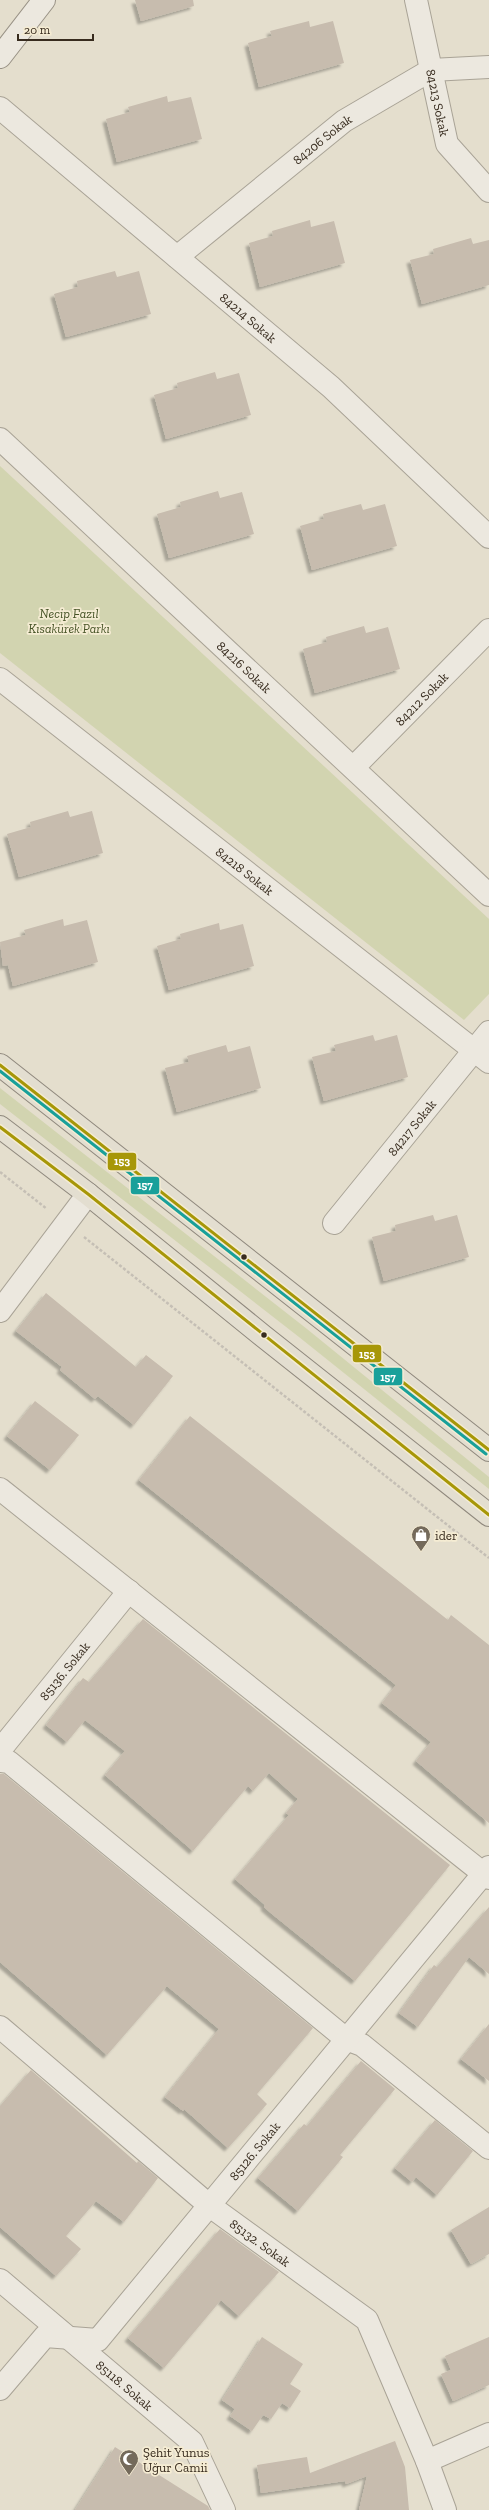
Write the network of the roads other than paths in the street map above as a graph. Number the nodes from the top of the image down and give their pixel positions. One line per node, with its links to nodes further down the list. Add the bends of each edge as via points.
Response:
1 (44, 0): 3 (street)
2 (416, 0): 5 (street, 84213 Sokak)
3 (0, 57)
4 (489, 67): 5 (street, 84206 Sokak)
5 (431, 70): 7 (street, 84213 Sokak, via 447,144); 8 (street, 84206 Sokak, via 344,121)
6 (0, 108): 8 (street, 84214 Sokak)
7 (489, 191)
8 (176, 258): 10 (street, 84214 Sokak, via 331,388)
9 (0, 439): 13 (street, 84216 Sokak)
10 (489, 537)
11 (489, 630): 13 (street, 84212 Sokak)
12 (0, 679): 16 (street, 84218 Sokak)
13 (354, 767): 14 (street, 84216 Sokak)
14 (489, 895)
15 (489, 1032): 16 (street, 84217 Sokak)
16 (481, 1056): 20 (street, 84217 Sokak)
17 (0, 1065): 22 (main road)
18 (0, 1127): 19 (main road)
19 (88, 1194): 21 (street); 24 (main road)
20 (334, 1223)
21 (0, 1310)
22 (489, 1450)
23 (0, 1489): 25 (street)
24 (489, 1515)
25 (129, 1591): 26 (street, 85136. Sokak); 28 (street)
26 (0, 1750)
27 (0, 1761): 30 (street, via 9,1762)
28 (487, 1873): 30 (street, 85126. Sokak)
29 (0, 2027): 32 (street, 85132. Sokak)
30 (346, 2039): 31 (street, via 362,2045); 32 (street, 85126. Sokak)
31 (489, 2148)
32 (210, 2206): 34 (street, 85126. Sokak, via 98,2340); 37 (street, 85132. Sokak, via 367,2320)
33 (0, 2280): 34 (street, 85118. Sokak)
34 (72, 2338): 35 (street, 85126. Sokak, via 45,2336); 38 (street, 85118. Sokak, via 192,2442)
35 (0, 2389)
36 (489, 2434): 37 (street)
37 (427, 2461): 39 (street, 85132. Sokak)
38 (224, 2510)
39 (445, 2510)

